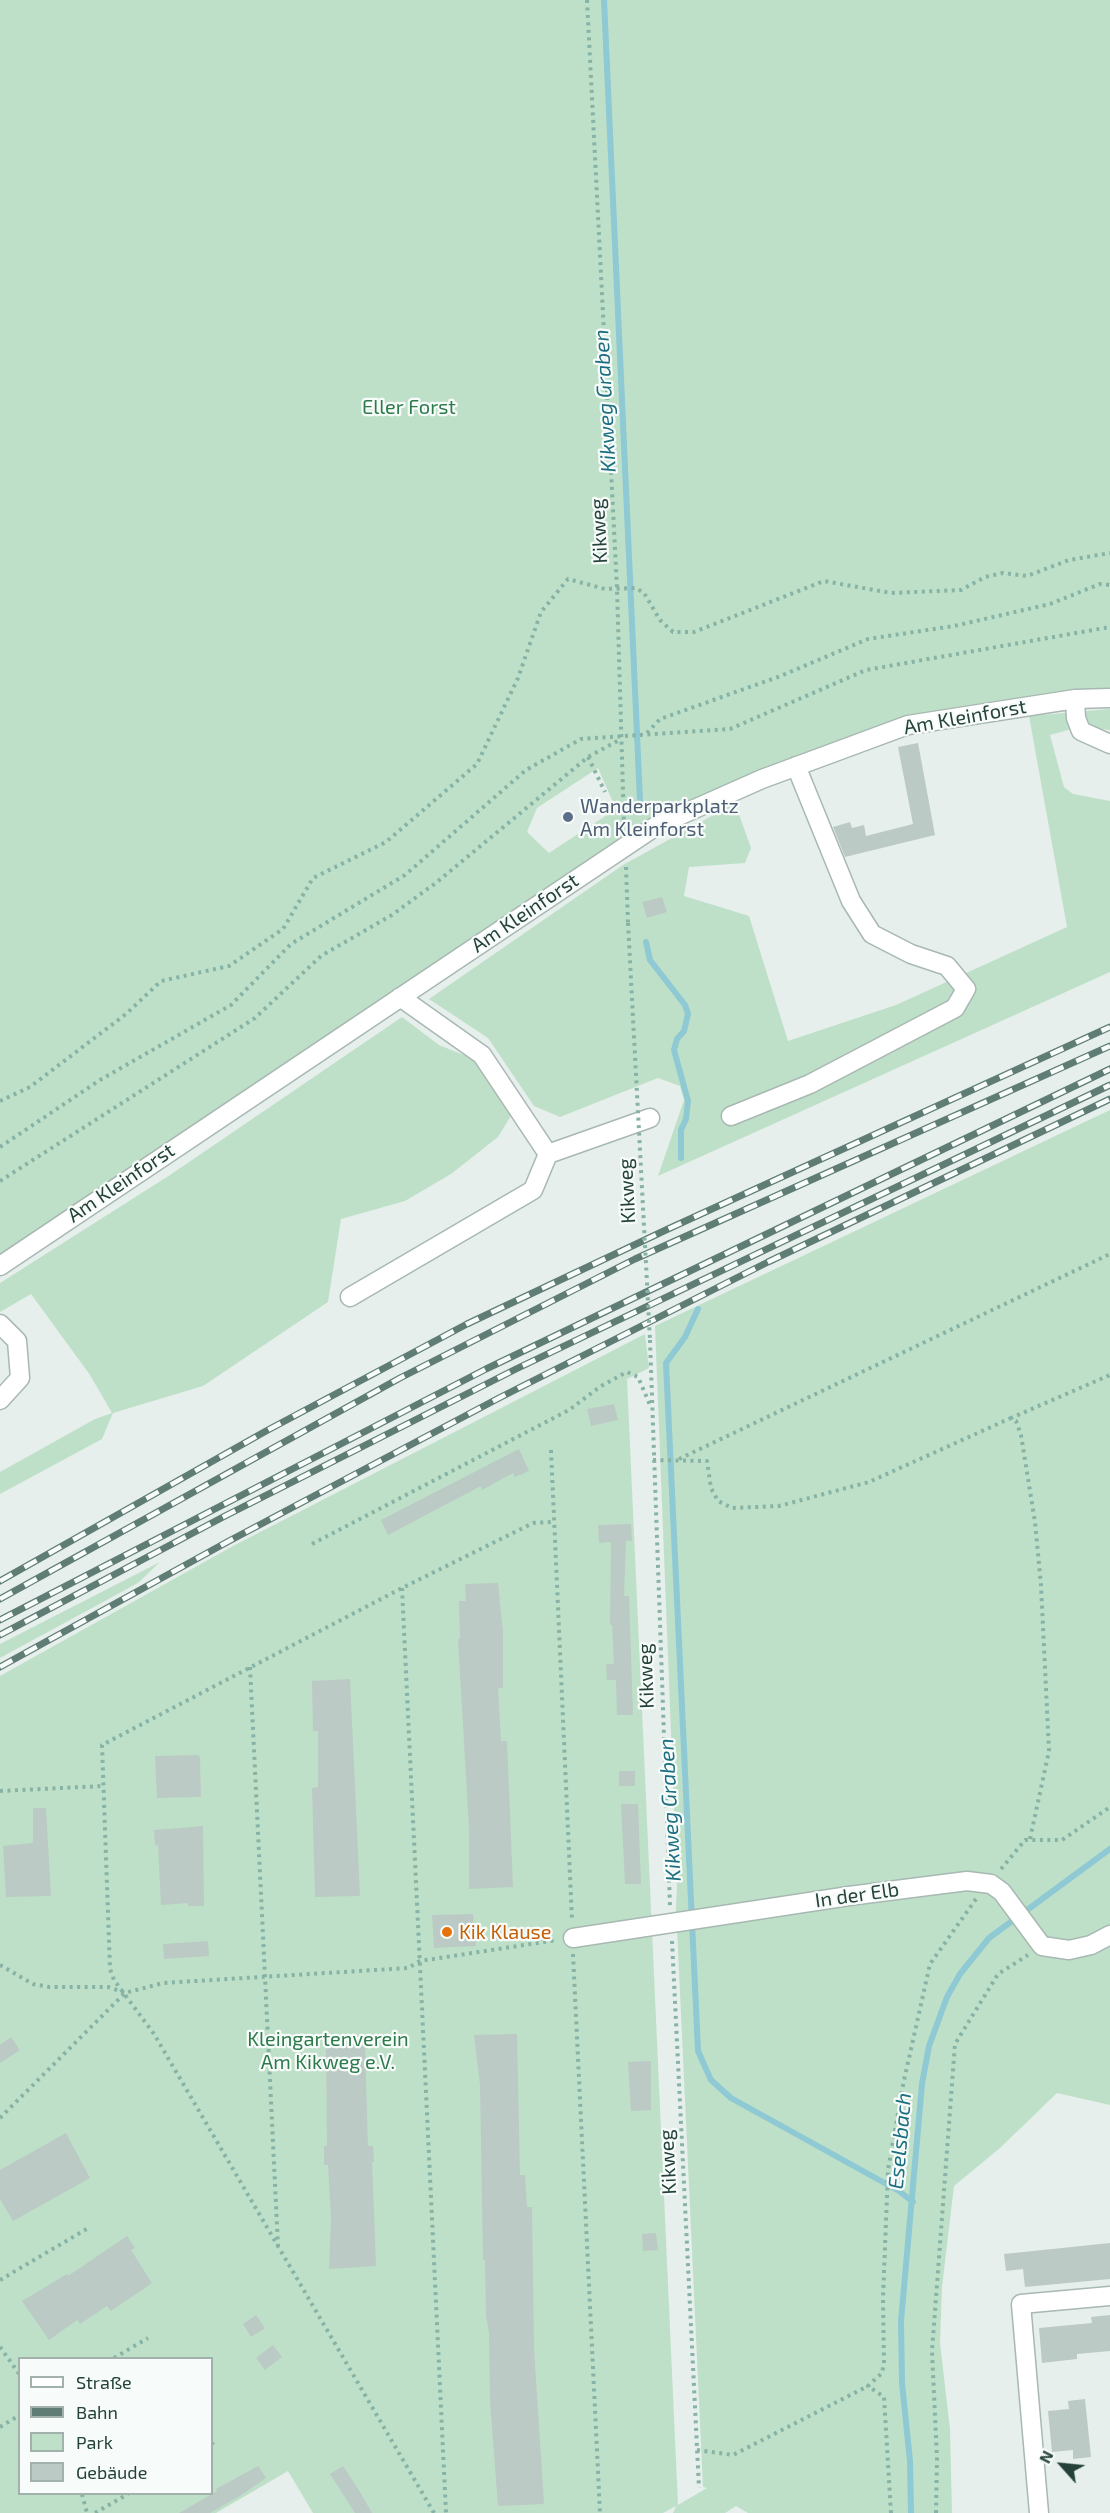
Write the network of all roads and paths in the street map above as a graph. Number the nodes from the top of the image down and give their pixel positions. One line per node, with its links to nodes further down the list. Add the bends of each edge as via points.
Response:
1 (587, 0): 4 (path, Kikweg)
2 (1110, 553): 4 (path, via 1069,560 1027,576 1003,573 984,577 961,590 891,593 824,581 694,632 673,632 660,620 644,593 636,588)
3 (1110, 585): 8 (path, via 1100,584 1050,604 954,626 868,639 778,677 660,719)
4 (617, 588): 9 (path, Kikweg); 16 (path, via 605,589 568,579 541,612 518,678 477,764 386,842 313,878 283,928 229,966 161,981 126,1014 30,1087)
5 (1110, 627): 8 (path, via 866,670 730,729)
6 (1110, 698): 7 (street, Am Kleinforst)
7 (1075, 699): 10 (street, via 1081,731); 12 (street, Am Kleinforst, via 908,724)
8 (646, 734): 9 (path)
9 (622, 738): 11 (path); 14 (path, Kikweg); 19 (path, via 581,739 526,770 405,875 291,944 231,1005 100,1080)
10 (1110, 744)
11 (588, 757): 13 (path); 21 (path, via 392,915 321,956 255,1018)
12 (796, 766): 14 (street, Am Kleinforst, via 691,808); 17 (street, via 851,901 872,934 911,954 948,966 966,989 955,1008 810,1084)
13 (605, 792)
14 (625, 854): 15 (street, Am Kleinforst); 28 (path, Kikweg, bridge, via 653,1393)
15 (400, 998): 20 (street, via 482,1055); 23 (street, Am Kleinforst)
16 (0, 1101)
17 (731, 1116)
18 (650, 1118): 20 (street)
19 (0, 1147)
20 (548, 1154): 24 (street, via 533,1190)
21 (0, 1181)
22 (1110, 1254): 31 (path)
23 (0, 1266)
24 (350, 1297)
25 (0, 1324): 27 (street, via 17,1341 20,1378)
26 (1110, 1376): 29 (path)
27 (0, 1400)
28 (650, 1406): 32 (path, Kikweg); 34 (path, via 638,1377 627,1372 569,1410)
29 (1011, 1418): 31 (path, via 869,1482 779,1506 732,1508 718,1502 711,1488 707,1461); 40 (path, via 1021,1436 1035,1522 1049,1751)
30 (551, 1450): 33 (path)
31 (679, 1459): 32 (path)
32 (653, 1460): 42 (path, Kikweg)
33 (552, 1522): 35 (path, via 533,1523); 44 (path)
34 (312, 1544)
35 (402, 1588): 36 (path); 46 (path)
36 (250, 1667): 37 (path, via 102,1745); 48 (path)
37 (103, 1786): 38 (path); 49 (path, via 110,1969)
38 (0, 1791)
39 (1110, 1807): 40 (path, via 1062,1840)
40 (1030, 1839): 41 (path, via 1020,1843)
41 (987, 1883): 42 (street, In der Elb, via 946,1883); 45 (street, via 1006,1897); 59 (path, via 930,1964 888,2170 884,2363 882,2373)
42 (684, 1921): 44 (street, In der Elb); 62 (path, Kikweg)
43 (1110, 1935): 45 (street, via 1069,1950)
44 (573, 1938): 46 (path); 70 (path)
45 (1038, 1940): 72 (path, via 998,1974 955,2044 932,2351)
46 (420, 1961): 48 (path, via 408,1968); 69 (path)
47 (0, 1965): 49 (path, via 33,1984 108,1987)
48 (264, 1977): 49 (path, via 164,1983); 52 (path)
49 (125, 1993): 50 (path); 52 (path, via 154,2034)
50 (0, 2118)
51 (90, 2227): 53 (path)
52 (278, 2246): 68 (path)
53 (0, 2280)
54 (1110, 2296): 73 (street, via 1021,2304)
55 (148, 2338): 57 (path)
56 (0, 2347): 58 (path)
57 (116, 2357)
58 (18, 2372)
59 (868, 2386): 62 (path, via 733,2455); 71 (path, via 884,2397)
60 (18, 2416): 61 (path)
61 (0, 2427)
62 (697, 2450): 63 (path, Kikweg)
63 (699, 2488)
64 (82, 2495): 66 (path)
65 (125, 2495): 67 (path)
66 (87, 2513)
67 (95, 2513)
68 (434, 2513)
69 (446, 2513)
70 (600, 2513)
71 (891, 2513)
72 (936, 2513)
73 (1039, 2513)

